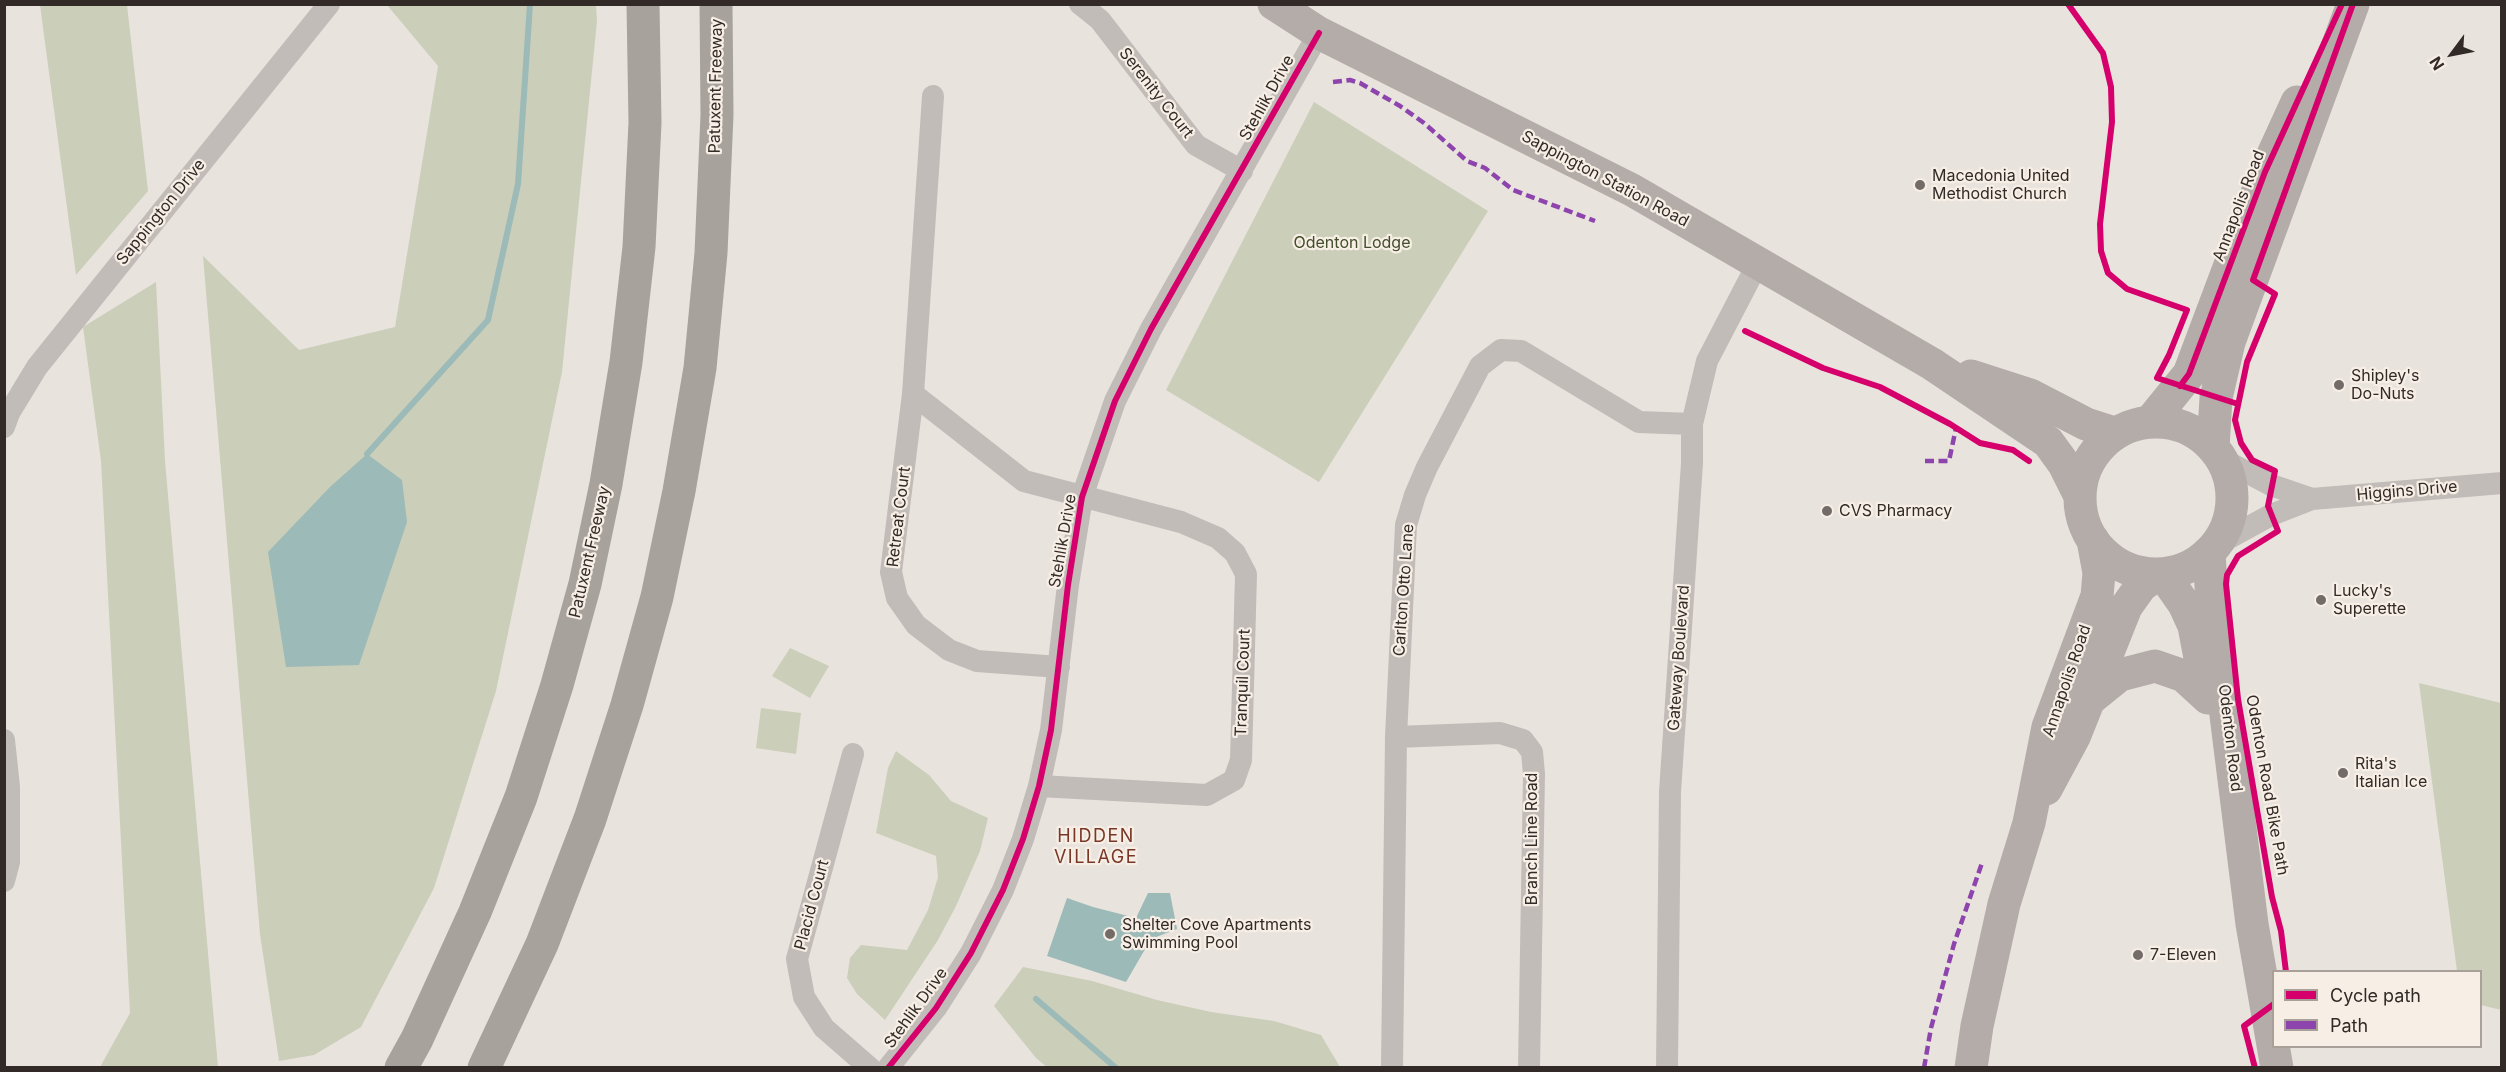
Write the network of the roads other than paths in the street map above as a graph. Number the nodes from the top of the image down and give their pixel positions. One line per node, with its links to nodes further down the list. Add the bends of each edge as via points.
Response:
1 (329, 4): 16 (street, Sappington Drive, via 44,358)
2 (643, 4): 38 (highway, Patuxent Freeway, via 645,123 639,247 626,362 585,584 521,797 476,912)
3 (716, 4): 39 (highway, Patuxent Freeway, via 716,149 702,345 679,491 657,597 590,819 542,944)
4 (1080, 4): 10 (street, Serenity Court, via 1100,20 1197,145)
5 (1274, 4): 8 (main road, Sappington Station Road)
6 (2342, 4): 14 (main road, Annapolis Road, via 2265,172 2189,374)
7 (2353, 4): 18 (main road, via 2229,342 2216,398)
8 (1319, 33): 10 (street, Stehlik Drive); 11 (main road, Sappington Station Road, via 1632,190)
9 (933, 96): 13 (street, Retreat Court)
10 (1242, 171): 21 (street, Stehlik Drive, via 1151,329 1115,401)
11 (1758, 263): 12 (main road, Sappington Station Road); 15 (street, Gateway Boulevard, via 1707,361)
12 (1932, 364): 17 (main road, Sappington Station Road, via 2030,395 2086,424); 20 (main road, Sappington Station Road, via 2048,442)
13 (913, 394): 21 (street, via 1024,481); 26 (street, Retreat Court, via 891,572 897,598 916,625 949,650 977,661)
14 (2150, 422): 17 (main road); 18 (main road, via 2175,424 2198,435)
15 (1692, 424): 29 (street, Carlton Otto Lane, via 1639,422 1521,351 1501,350 1480,366 1427,467 1406,525); 44 (street, Gateway Boulevard, via 1670,792)
16 (4, 427)
17 (2114, 433): 20 (main road, via 2087,464)
18 (2217, 453): 22 (street, Higgins Drive, via 2271,485); 24 (main road, via 2227,470 2232,496 2228,522)
19 (2502, 483): 22 (street, Higgins Drive)
20 (2080, 496): 23 (main road, via 2080,508)
21 (1082, 497): 26 (street, Stehlik Drive); 32 (street, Tranquil Court, via 1181,522 1218,538 1235,553 1246,574 1241,760 1234,780 1207,795)
22 (2312, 499): 24 (street, Higgins Drive, via 2271,515)
23 (2093, 540): 25 (main road, via 2114,562 2130,570); 33 (main road, Annapolis Road, via 2099,573 2097,596 2048,728)
24 (2212, 548): 25 (main road, via 2191,566); 35 (main road, Odenton Road, via 2212,603)
25 (2160, 574): 27 (main road, Odenton Road, via 2184,604 2194,626); 28 (main road, Annapolis Road, via 2141,586 2126,607)
26 (1059, 668): 32 (street, Stehlik Drive)
27 (2208, 698): 28 (main road, via 2184,676 2155,666 2120,675); 35 (main road, Odenton Road, via 2224,797)
28 (2089, 700): 33 (main road, Annapolis Road)
29 (1396, 737): 42 (street, Carlton Otto Lane); 43 (street, Branch Line Road, via 1500,733 1523,740 1532,752)
30 (4, 740): 34 (street, via 9,788 9,862)
31 (853, 754): 40 (street, Placid Court, via 797,959 804,997 824,1028)
32 (1039, 786): 41 (street, Stehlik Drive, via 1003,890 971,953 936,1008)
33 (2029, 823): 45 (main road, Annapolis Road, via 2004,904)
34 (4, 881)
35 (2252, 924): 36 (main road, Odenton Road)
36 (2272, 1039)
37 (2274, 1048): 46 (main road, Odenton Road)
38 (401, 1068)
39 (484, 1068)
40 (870, 1068)
41 (888, 1068)
42 (1392, 1068)
43 (1529, 1068)
44 (1667, 1068)
45 (1971, 1068)
46 (2277, 1068)

